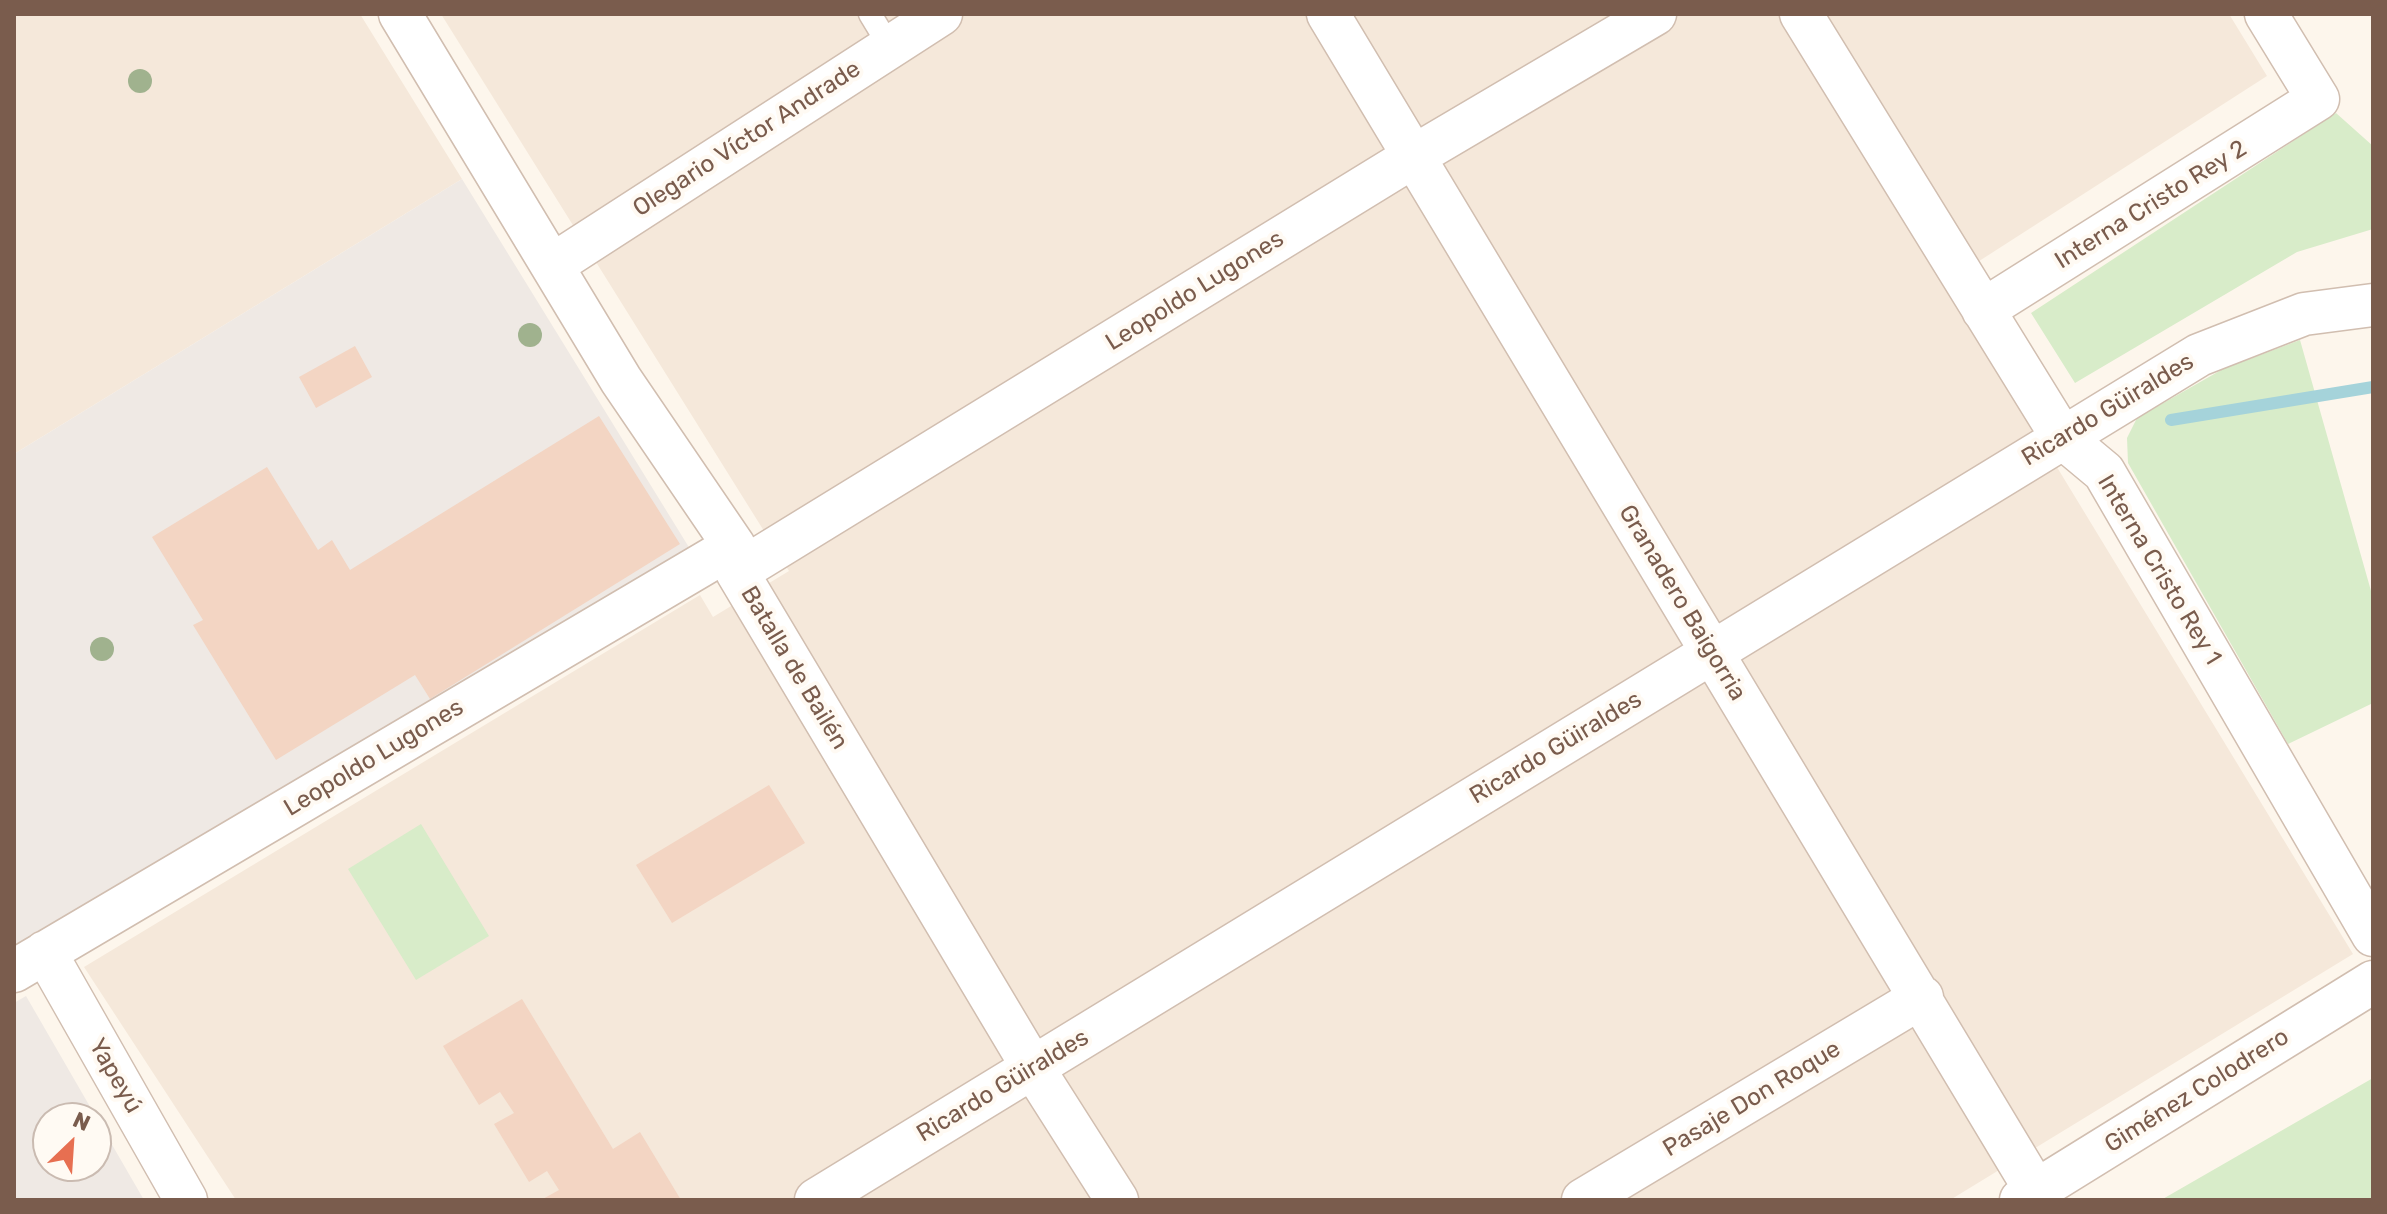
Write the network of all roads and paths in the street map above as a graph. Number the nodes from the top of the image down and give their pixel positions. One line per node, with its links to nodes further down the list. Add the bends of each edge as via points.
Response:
1 (400, 14): 9 (street, Batalla de Bailén)
2 (941, 14): 7 (street, Olegario Víctor Andrade)
3 (1328, 14): 8 (street, Granadero Baigorria)
4 (1655, 14): 8 (street, Leopoldo Lugones)
5 (1801, 14): 11 (street, Interna Cristo Rey 1)
6 (2266, 14): 11 (street, Interna Cristo Rey 2, via 2318,99)
7 (880, 30): 9 (street, Olegario Víctor Andrade)
8 (1416, 155): 13 (street, Leopoldo Lugones); 14 (street, Granadero Baigorria)
9 (554, 264): 13 (street, Batalla de Bailén)
10 (2373, 305): 12 (street, Ricardo Güiraldes, via 2304,314 2199,355)
11 (1983, 310): 12 (street, Interna Cristo Rey 1)
12 (2062, 437): 14 (street, Ricardo Güiraldes); 15 (street, Interna Cristo Rey 1, via 2104,472)
13 (736, 559): 16 (street, Leopoldo Lugones); 19 (street, Batalla de Bailén)
14 (1711, 653): 18 (street, Granadero Baigorria); 19 (street, Ricardo Güiraldes)
15 (2373, 935)
16 (29, 962): 21 (street, Yapeyú)
17 (2373, 982): 20 (street, Giménez Colodrero)
18 (1922, 997): 20 (street, Granadero Baigorria); 24 (street, Pasaje Don Roque)
19 (1033, 1068): 22 (street, Ricardo Güiraldes); 23 (street, Batalla de Bailén)
20 (2029, 1195)
21 (186, 1200)
22 (816, 1200)
23 (1117, 1200)
24 (1583, 1200)

